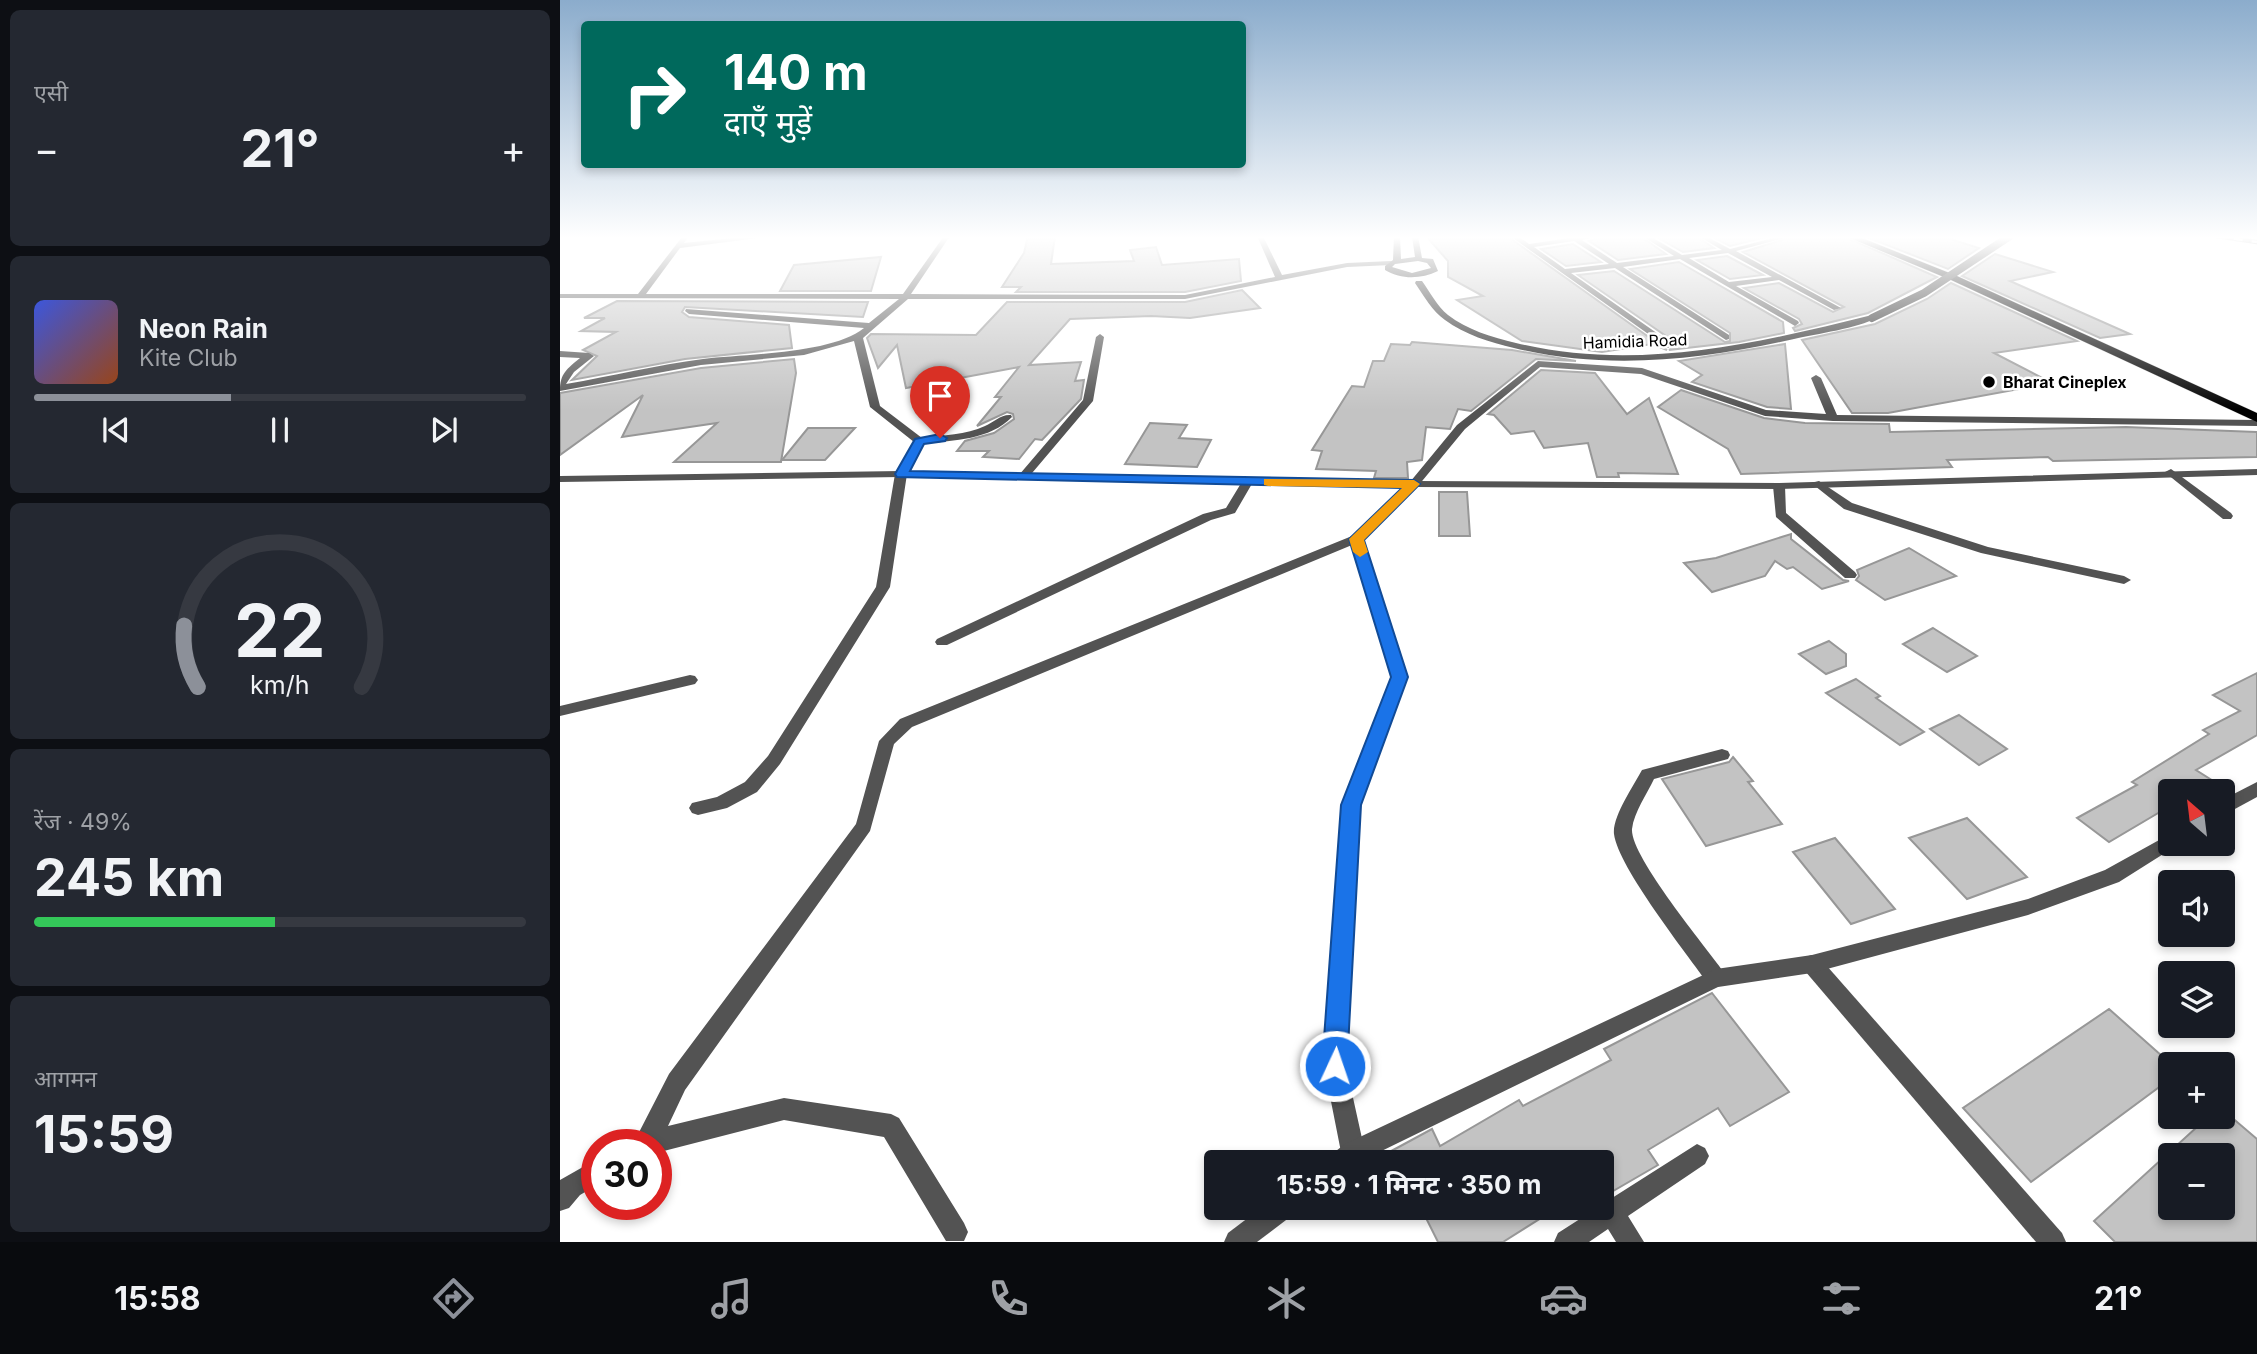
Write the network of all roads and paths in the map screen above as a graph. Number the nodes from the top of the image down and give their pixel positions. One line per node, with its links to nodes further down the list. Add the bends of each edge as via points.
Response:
1 (907, 294): 12 (street)
2 (1199, 294): 12 (street)
3 (1427, 294): 8 (main road, Hamidia Road, bridge, via 1441,313 1483,336 1580,358 1632,358 1782,341 1872,318)
4 (1595, 294): 20 (street)
5 (1660, 294): 19 (street)
6 (1746, 294): 15 (street)
7 (1811, 294): 13 (street)
8 (1922, 294)
9 (1988, 294): 26 (main road)
10 (560, 296): 11 (street)
11 (640, 296): 12 (street)
12 (904, 299): 16 (street)
13 (1837, 308)
14 (689, 311): 16 (street)
15 (1795, 323)
16 (872, 326): 17 (street)
17 (858, 337): 23 (street, via 804,352 701,362); 27 (street, via 876,407)
18 (1100, 337): 31 (street, via 1088,401)
19 (1726, 337)
20 (1668, 345)
21 (560, 354): 23 (street, via 589,356 570,370)
22 (1816, 378): 25 (street)
23 (560, 387)
24 (1007, 417): 27 (street, via 982,432)
25 (1833, 418): 26 (street); 34 (street, via 1765,413 1642,371 1538,364 1461,427)
26 (2257, 420)
27 (920, 441): 30 (street)
28 (2171, 472): 29 (street); 35 (street); 37 (street)
29 (2257, 472)
30 (901, 474): 31 (street); 32 (street); 47 (street, via 883,587 774,760 751,787 721,803)
31 (1023, 477): 33 (street)
32 (560, 479)
33 (1247, 482): 34 (street); 41 (street, via 1231,510 1207,517)
34 (1414, 484): 36 (street); 38 (street)
35 (1819, 484): 36 (street); 40 (street, via 1848,506 1972,546)
36 (1779, 486): 39 (street, via 1780,514)
37 (2227, 516)
38 (1356, 539): 51 (street, via 906,723 887,741 864,826 677,1082); 53 (street, via 1400,677 1351,805 1335,1066)
39 (1850, 575)
40 (2124, 580)
41 (942, 642)
42 (690, 680): 43 (street)
43 (560, 710)
44 (1722, 755): 50 (street, via 1648,774 1622,835)
45 (2257, 789): 46 (street)
46 (2235, 802)
47 (698, 808)
48 (2158, 848): 49 (street, via 2112,876 2028,907)
49 (1812, 964): 50 (street); 66 (street)
50 (1716, 978): 54 (street)
51 (653, 1129)
52 (672, 1137): 62 (street, via 783,1109 891,1126)
53 (1345, 1150)
54 (1360, 1150)
55 (1697, 1156): 58 (street)
56 (581, 1180): 57 (street)
57 (560, 1199)
58 (1614, 1212)
59 (1614, 1216): 65 (street)
60 (1265, 1220): 63 (street)
61 (1601, 1220): 64 (street)
62 (955, 1232)
63 (1237, 1242)
64 (1567, 1242)
65 (1631, 1242)
66 (2053, 1242)

